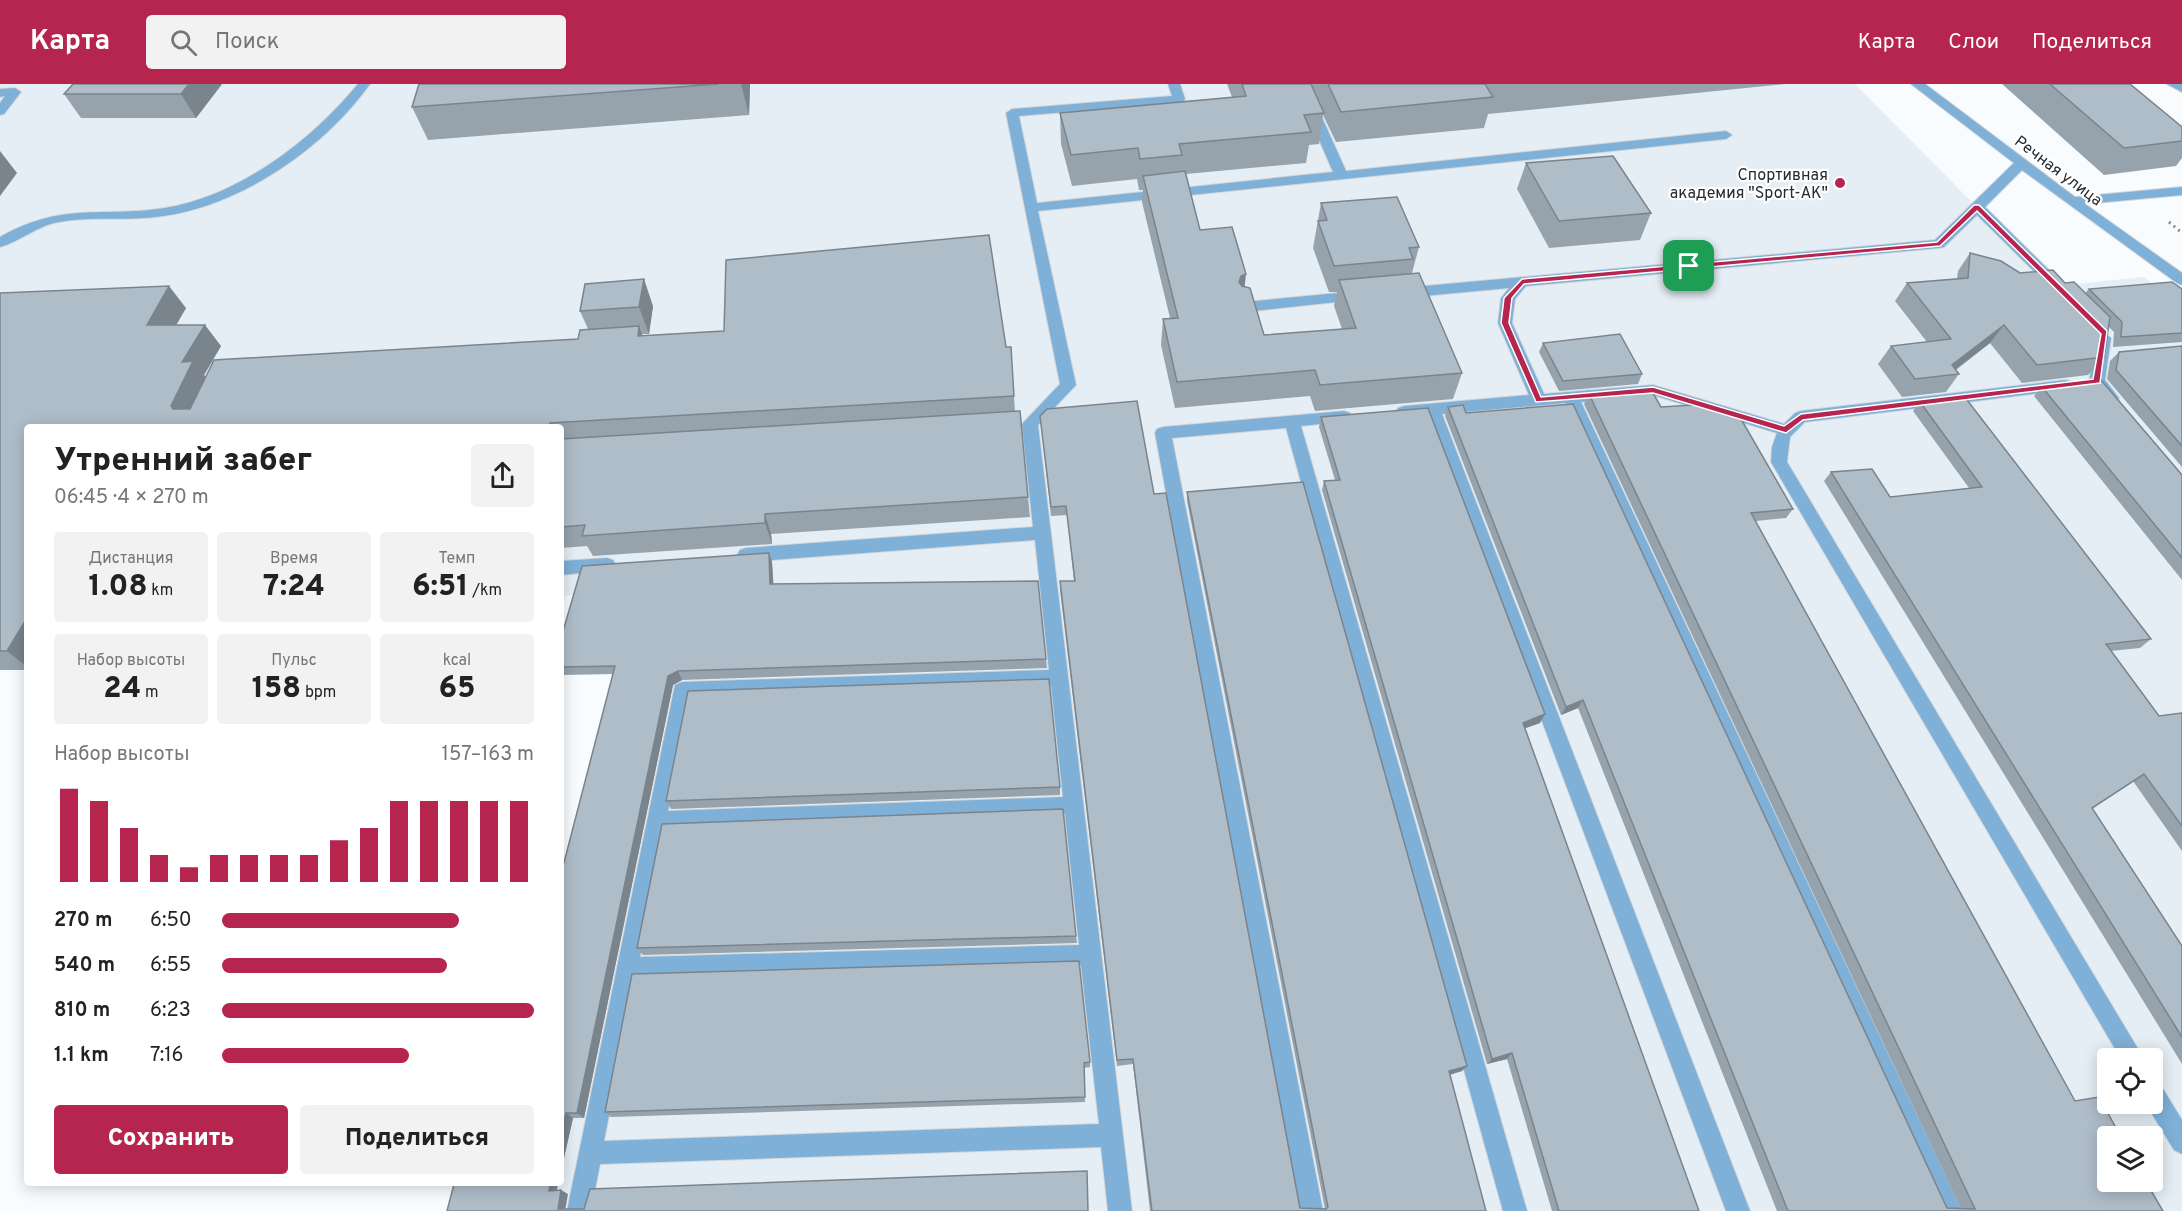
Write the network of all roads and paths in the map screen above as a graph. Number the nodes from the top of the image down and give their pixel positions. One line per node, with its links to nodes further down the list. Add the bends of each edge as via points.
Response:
1 (364, 84): 14 (street, via 316,133 281,160 222,195 164,212 49,220)
2 (1174, 84): 13 (street, via 1179,99 1012,112)
3 (1301, 84): 9 (street)
4 (1917, 84): 8 (street, Речная улица)
5 (0, 93): 6 (street, via 15,92)
6 (0, 111)
7 (1726, 135): 9 (street)
8 (2022, 163): 11 (street, Речная улица); 12 (street)
9 (1341, 175): 13 (street)
10 (2182, 191): 11 (street)
11 (2072, 201): 15 (street, Речная улица)
12 (1977, 207): 16 (street, via 1940,244); 17 (street)
13 (1031, 208): 29 (street, via 1068,385 1024,424)
14 (0, 243)
15 (2182, 280)
16 (1522, 282): 18 (street); 22 (street, via 1508,298 1505,323)
17 (2073, 302)
18 (1245, 307)
19 (2097, 326): 20 (street, via 2105,333 2107,354)
20 (2097, 381): 23 (street); 28 (street, via 1801,417)
21 (1571, 397): 22 (street); 28 (street, via 1653,390); 48 (street)
22 (1539, 400): 24 (street)
23 (2120, 408)
24 (1432, 409): 25 (street); 47 (street)
25 (1385, 413)
26 (1362, 415): 27 (street)
27 (1292, 422): 45 (street, via 1162,433); 46 (street)
28 (1786, 429): 38 (street, via 1779,444 1779,462)
29 (1043, 533): 30 (street); 33 (street)
30 (726, 556)
31 (620, 564): 32 (street)
32 (564, 568)
33 (1059, 677): 34 (street); 35 (street, via 682,690)
34 (1074, 805): 35 (street); 36 (street)
35 (656, 820): 37 (street)
36 (1091, 955): 37 (street); 40 (street)
37 (627, 968): 42 (street)
38 (2126, 1048)
39 (2163, 1110): 41 (street)
40 (1111, 1135): 42 (street); 44 (street)
41 (2182, 1142)
42 (591, 1153): 43 (street)
43 (579, 1211)
44 (1120, 1211)
45 (1311, 1211)
46 (1515, 1211)
47 (1738, 1211)
48 (1950, 1211)

